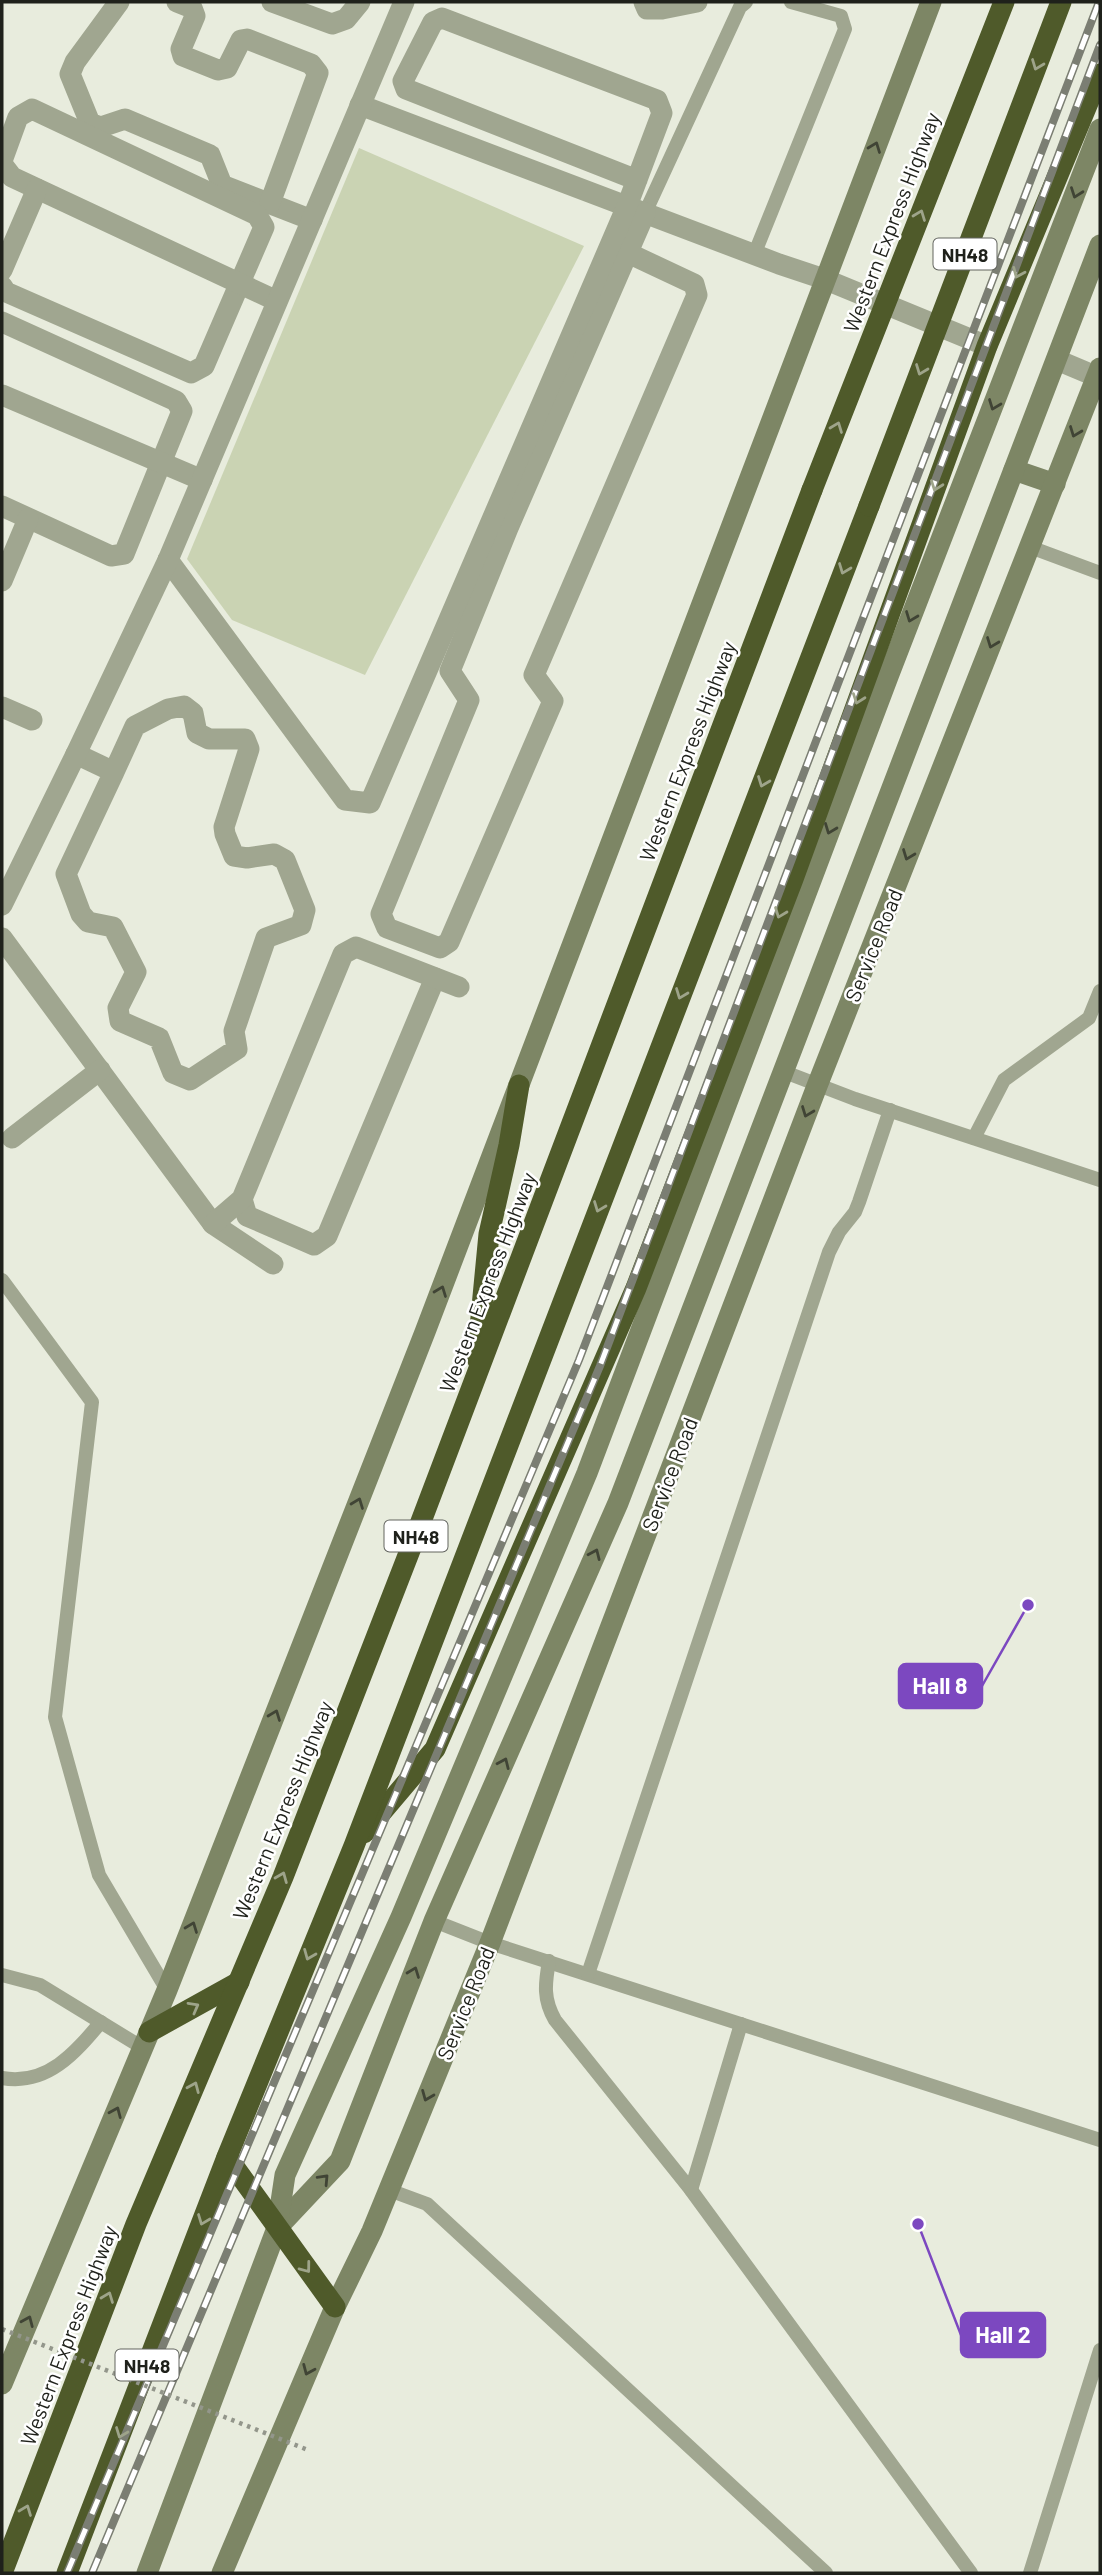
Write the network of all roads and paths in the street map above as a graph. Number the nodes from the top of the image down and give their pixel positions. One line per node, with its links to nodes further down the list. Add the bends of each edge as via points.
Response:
1 (119, 2): 19 (street, via 70,74 90,123 101,127 125,119 210,155 222,185)
2 (177, 2): 19 (street, via 192,8 195,16 181,49 183,56 218,70 227,68 241,40 247,38 311,64 317,73)
3 (272, 2): 4 (street, via 332,24 346,19)
4 (360, 2)
5 (404, 2): 14 (street)
6 (644, 2): 7 (street, via 648,9 662,9)
7 (698, 2)
8 (747, 2): 20 (lane, via 740,7)
9 (791, 2): 24 (lane, via 841,16 845,29)
10 (931, 2): 26 (main road, one-way to 10)
11 (1004, 2): 68 (highway, Western Express Highway / NH48, one-way to 11, bridge, via 811,490)
12 (1061, 2): 71 (highway, NH48, one-way to 71, bridge)
13 (1100, 74): 31 (highway, one-way to 31)
14 (360, 105): 20 (street); 21 (street)
15 (1100, 129): 87 (main road, one-way to 87, via 587,1472 401,1917 285,2175)
16 (2, 163): 18 (street, via 12,177); 27 (street, via 18,117 32,109 257,215 264,227)
17 (637, 180): 17 (street, via 662,113 657,100 442,18 433,22 403,80 406,89); 20 (street)
18 (37, 189): 25 (street); 27 (street)
19 (271, 204): 21 (street)
20 (636, 209): 23 (street); 24 (street); 42 (street, via 370,803 345,800)
21 (312, 220): 29 (street)
22 (1100, 245): 32 (main road)
23 (628, 253): 23 (street, via 450,671 468,700 381,914 387,928 440,948 449,942 553,702 534,675 697,295 694,284)
24 (754, 254): 26 (street)
25 (2, 270)
26 (824, 279): 31 (street); 58 (main road)
27 (240, 283): 28 (street, via 204,366 191,373 6,292); 29 (street)
28 (2, 286)
29 (277, 301): 37 (street)
30 (2, 323): 35 (street, via 176,401 183,411)
31 (987, 346): 71 (highway, one-way to 71, via 793,879 636,1288 435,1749)
32 (1057, 360): 33 (street); 36 (main road)
33 (1099, 374): 38 (main road, Service Road, one-way to 38)
34 (2, 395): 35 (street)
35 (162, 463): 37 (street); 40 (street, via 124,554 111,556)
36 (1014, 470): 38 (main road); 50 (main road)
37 (202, 480): 42 (street)
38 (1055, 484): 41 (main road, Service Road)
39 (2, 506): 40 (street)
40 (28, 519): 44 (street)
41 (1030, 547): 43 (lane); 52 (main road, Service Road, one-way to 52)
42 (168, 560): 47 (street)
43 (1100, 573)
44 (2, 581)
45 (2, 708): 46 (street)
46 (33, 720)
47 (76, 754): 48 (street); 49 (street)
48 (114, 772): 48 (street, via 135,726 169,709 184,706 193,713 197,733 208,739 245,740 249,750 225,834 234,856 247,859 274,854 285,860 305,909 301,925 266,938 234,1031 237,1049 190,1080 173,1073 159,1038 120,1021 118,1008 136,972 113,927 88,922 81,914 66,874)
49 (2, 905)
50 (835, 935): 52 (main road); 57 (main road)
51 (2, 938): 56 (street)
52 (872, 948): 59 (main road, Service Road)
53 (435, 978): 54 (street); 64 (street, via 356,947 343,954); 64 (street, via 327,1236 314,1245 247,1216)
54 (459, 987)
55 (1100, 991): 62 (lane, via 1089,1018 1004,1080)
56 (100, 1070): 61 (street); 65 (street)
57 (782, 1071): 59 (lane); 69 (main road)
58 (519, 1086): 68 (highway, via 489,1234); 78 (main road, one-way to 58)
59 (817, 1086): 60 (lane); 70 (main road, Service Road, one-way to 70)
60 (890, 1110): 62 (lane); 75 (lane, via 855,1212 829,1252)
61 (12, 1138)
62 (974, 1138): 63 (lane)
63 (1100, 1180)
64 (242, 1199): 65 (street)
65 (214, 1224): 66 (street)
66 (273, 1264)
67 (2, 1280): 78 (lane, via 92,1402 55,1717 99,1875)
68 (476, 1382): 77 (highway, Western Express Highway / NH48, one-way to 68)
69 (625, 1484): 70 (main road); 72 (main road, one-way to 69)
70 (659, 1499): 73 (main road, Service Road)
71 (354, 1846): 84 (highway, NH48, one-way to 84)
72 (434, 1921): 73 (lane); 87 (main road, one-way to 72, via 340,2161)
73 (490, 1942): 74 (lane); 85 (main road, Service Road, one-way to 85)
74 (549, 1961): 75 (lane); 86 (lane, via 544,1991 555,2020)
75 (588, 1974): 80 (lane)
76 (2, 1975): 79 (lane, via 40,1984)
77 (239, 1982): 81 (highway, one-way to 77); 93 (highway, Western Express Highway / NH48, one-way to 77, via 136,2224)
78 (167, 1990): 81 (main road)
79 (101, 2022): 81 (lane); 82 (lane, via 74,2054 51,2071 13,2080)
80 (741, 2024): 83 (lane); 86 (lane)
81 (146, 2040): 91 (main road, one-way to 81)
82 (2, 2078)
83 (1100, 2140)
84 (227, 2157): 87 (highway); 94 (highway, NH48, one-way to 94)
85 (389, 2190): 88 (main road, Service Road); 97 (lane, via 427,2204)
86 (691, 2190): 98 (lane)
87 (277, 2228): 88 (highway, one-way to 88); 95 (main road)
88 (335, 2307): 96 (main road, Service Road, one-way to 96)
89 (2, 2329): 92 (path, bridge)
90 (1100, 2350): 99 (lane)
91 (2, 2384)
92 (308, 2450)
93 (2, 2573)
94 (67, 2573)
95 (147, 2573)
96 (222, 2573)
97 (826, 2573)
98 (971, 2573)
99 (1030, 2573)

